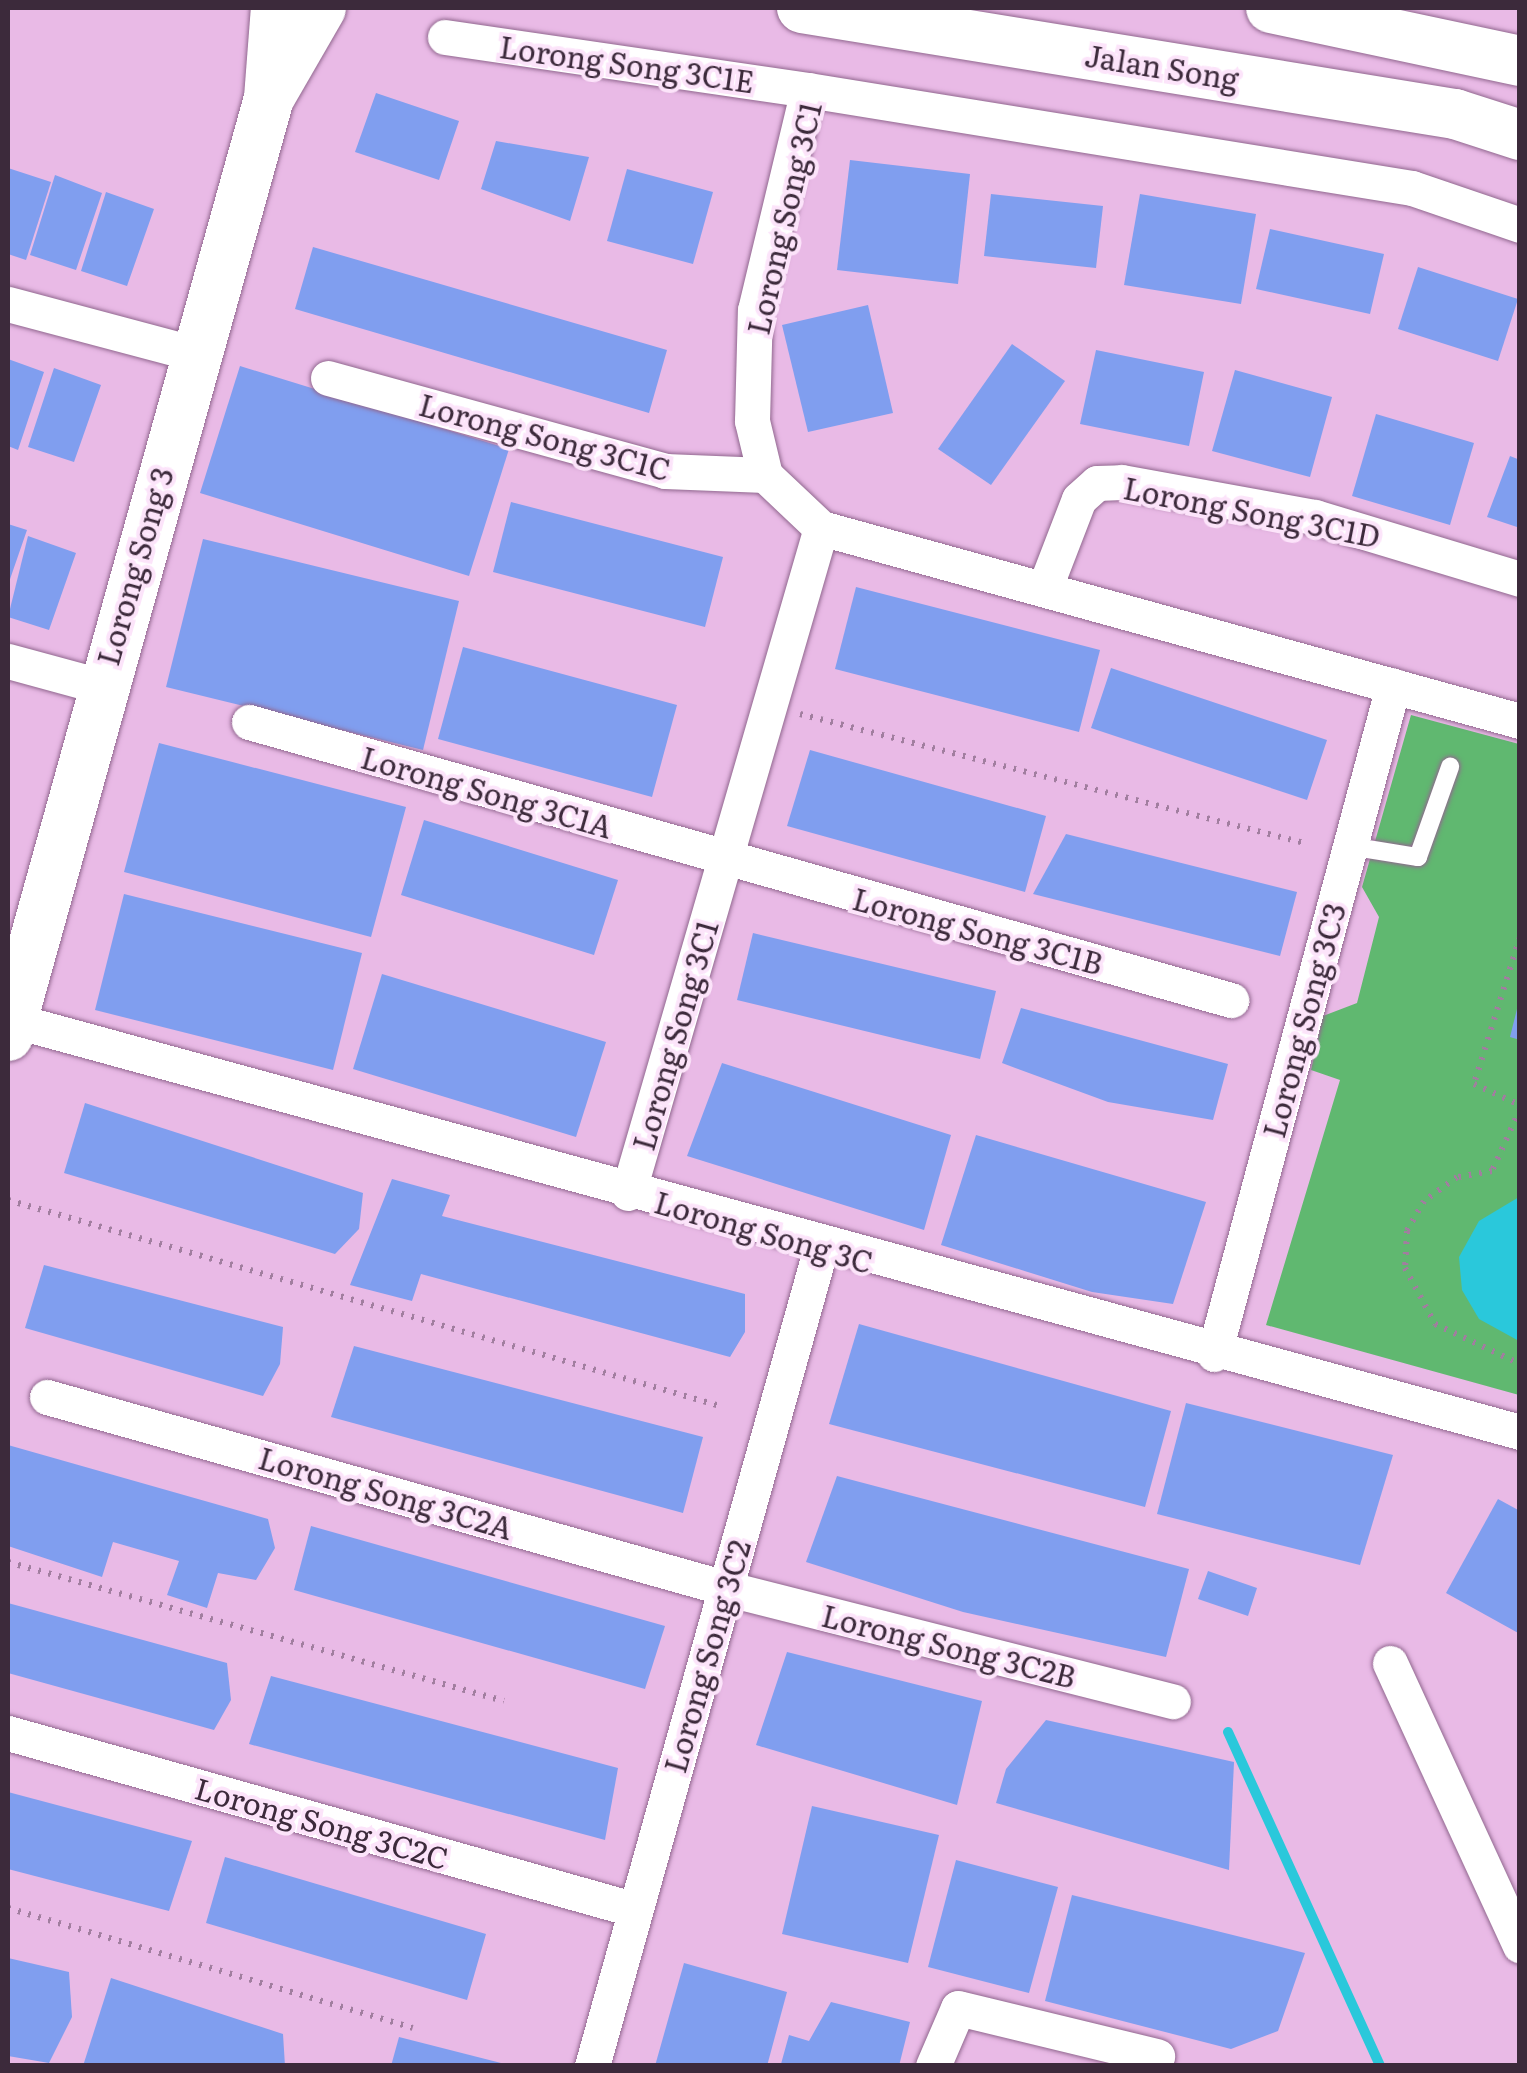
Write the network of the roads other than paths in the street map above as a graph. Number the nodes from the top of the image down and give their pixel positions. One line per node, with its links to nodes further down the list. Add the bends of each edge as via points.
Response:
1 (276, 8): 9 (street, Lorong Song 3)
2 (322, 8): 9 (street, Lorong Song 3)
3 (802, 8): 10 (street, Jalan Song, via 1455,114)
4 (1271, 8): 5 (street)
5 (1417, 20): 7 (street)
6 (445, 37): 8 (street, Lorong Song 3C1E)
7 (1520, 61)
8 (808, 90): 11 (street, Lorong Song 3C1, via 1412,188); 15 (street, Lorong Song 3C1, via 755,310 752,421)
9 (269, 98): 13 (street, Lorong Song 3)
10 (1520, 135)
11 (1520, 225)
12 (8, 304): 13 (street)
13 (196, 354): 20 (street, Lorong Song 3)
14 (328, 378): 15 (street, Lorong Song 3C1C, via 665,471)
15 (764, 475): 16 (street)
16 (821, 528): 18 (street); 26 (street, Lorong Song 3C1)
17 (1520, 579): 18 (street, Lorong Song 3C1D, via 1315,517 1122,482 1097,483 1078,498)
18 (1045, 587): 21 (street)
19 (8, 661): 20 (street)
20 (100, 686): 28 (street, Lorong Song 3)
21 (1393, 686): 22 (street); 25 (street, Lorong Song 3C3)
22 (1520, 720)
23 (249, 722): 26 (street, Lorong Song 3C1A)
24 (1450, 767): 25 (lane, via 1418,857)
25 (1349, 846): 31 (street, Lorong Song 3C3)
26 (725, 860): 27 (street, Lorong Song 3C1B); 29 (street, Lorong Song 3C1)
27 (1231, 1000)
28 (10, 1028): 29 (street, Lorong Song 3C)
29 (628, 1193): 30 (street, Lorong Song 3C)
30 (821, 1248): 31 (street, Lorong Song 3C); 34 (street, Lorong Song 3C2)
31 (1214, 1354): 33 (street, Lorong Song 3C)
32 (47, 1397): 34 (street, Lorong Song 3C2A)
33 (1520, 1432)
34 (725, 1588): 36 (street, Lorong Song 3C2B); 38 (street, Lorong Song 3C2)
35 (1390, 1663): 39 (street)
36 (1173, 1701)
37 (8, 1733): 38 (street, Lorong Song 3C2C)
38 (636, 1910): 41 (street, Lorong Song 3C2)
39 (1520, 1946)
40 (1157, 2056): 42 (street, via 958,2008)
41 (592, 2066)
42 (933, 2066)

